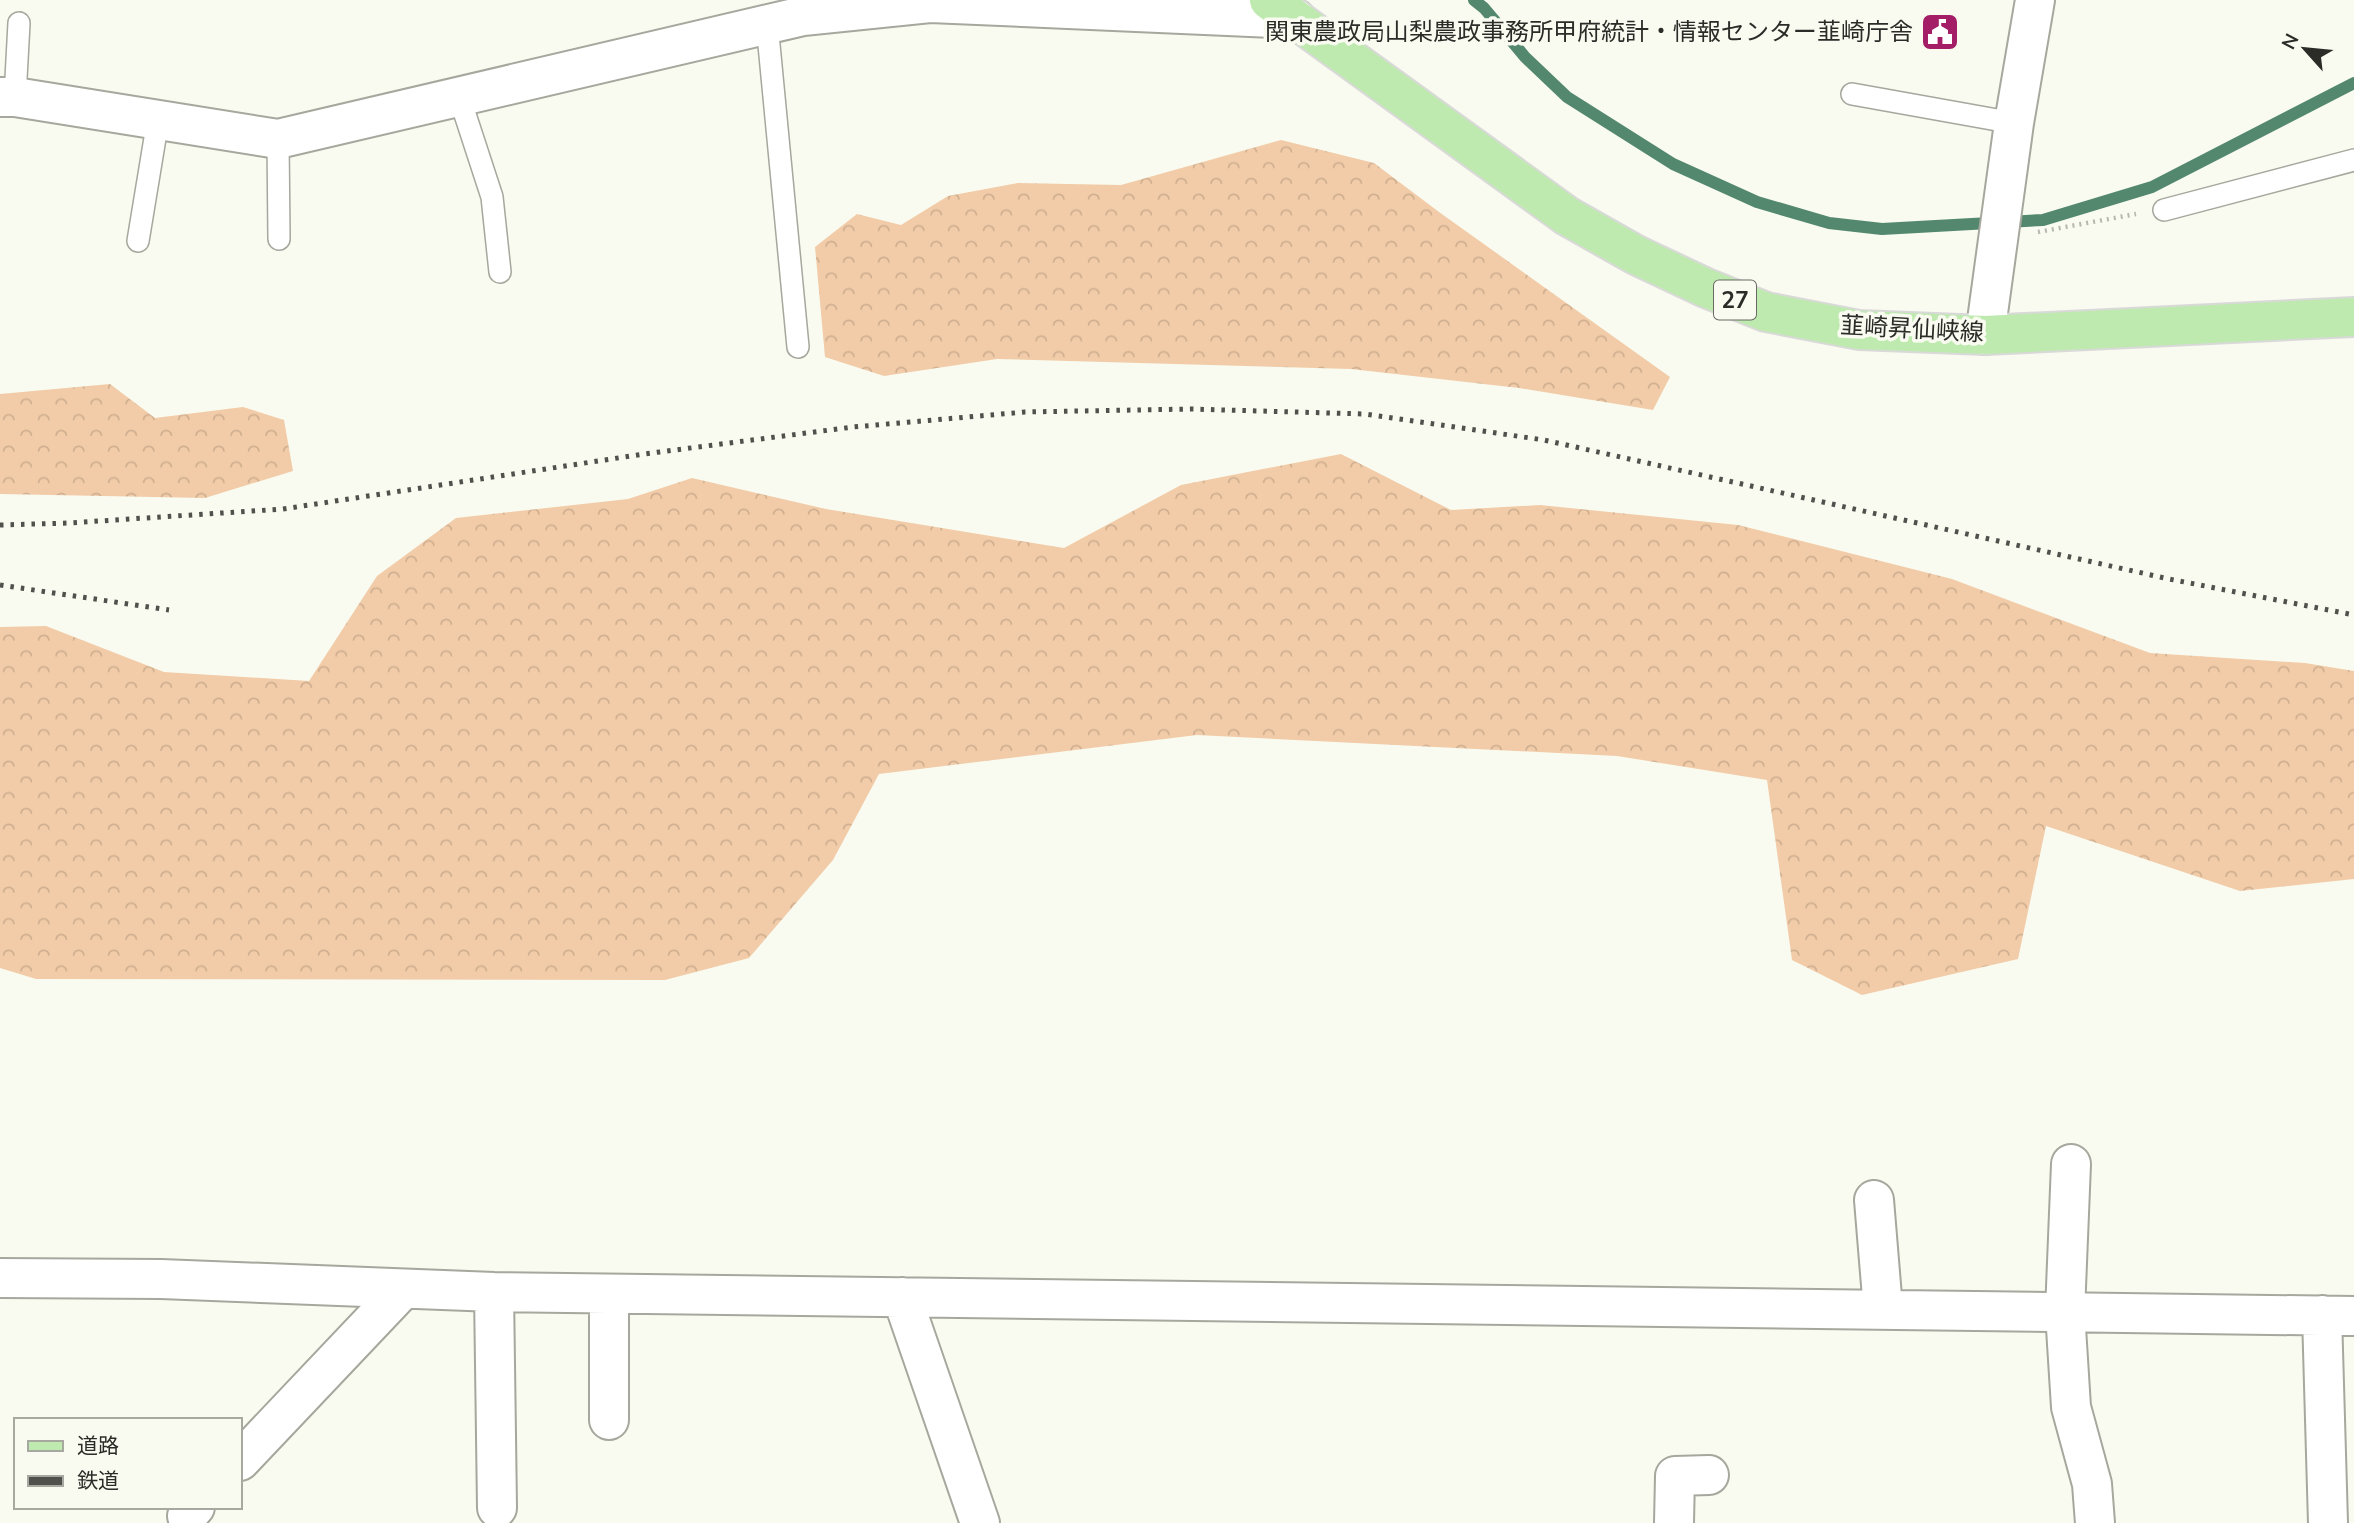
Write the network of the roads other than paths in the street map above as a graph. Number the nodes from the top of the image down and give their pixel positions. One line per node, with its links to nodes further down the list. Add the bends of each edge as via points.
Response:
1 (2035, 0): 9 (street)
2 (1283, 10): 3 (street, via 930,3); 17 (main road, 韮崎昇仙峡線 / 27, via 1567,216 1706,288 1766,312 1860,330)
3 (790, 13): 6 (street); 18 (lane)
4 (19, 23): 7 (lane)
5 (1852, 93): 9 (lane)
6 (459, 96): 10 (street); 15 (lane, via 492,197)
7 (8, 97): 8 (street)
8 (158, 120): 10 (street); 14 (lane)
9 (2014, 123): 17 (street)
10 (278, 139): 13 (lane)
11 (2354, 160): 12 (lane)
12 (2164, 210)
13 (279, 239)
14 (138, 241)
15 (500, 272)
16 (2354, 317): 17 (main road, 韮崎昇仙峡線 / 27)
17 (1985, 335)
18 (798, 347)
19 (2071, 1164): 27 (street)
20 (1874, 1200): 26 (street)
21 (0, 1278): 22 (street)
22 (403, 1289): 23 (street); 30 (street)
23 (494, 1292): 24 (street); 33 (street)
24 (609, 1294): 25 (street); 29 (street)
25 (902, 1297): 26 (street); 34 (street)
26 (1882, 1309): 27 (street)
27 (2065, 1312): 28 (street); 36 (street, via 2071,1408 2092,1484)
28 (2338, 1316): 32 (street)
29 (609, 1420)
30 (242, 1459)
31 (1709, 1475): 35 (street, via 1675,1476)
32 (2337, 1506)
33 (497, 1508)
34 (980, 1523)
35 (1674, 1523)
36 (2095, 1523)

